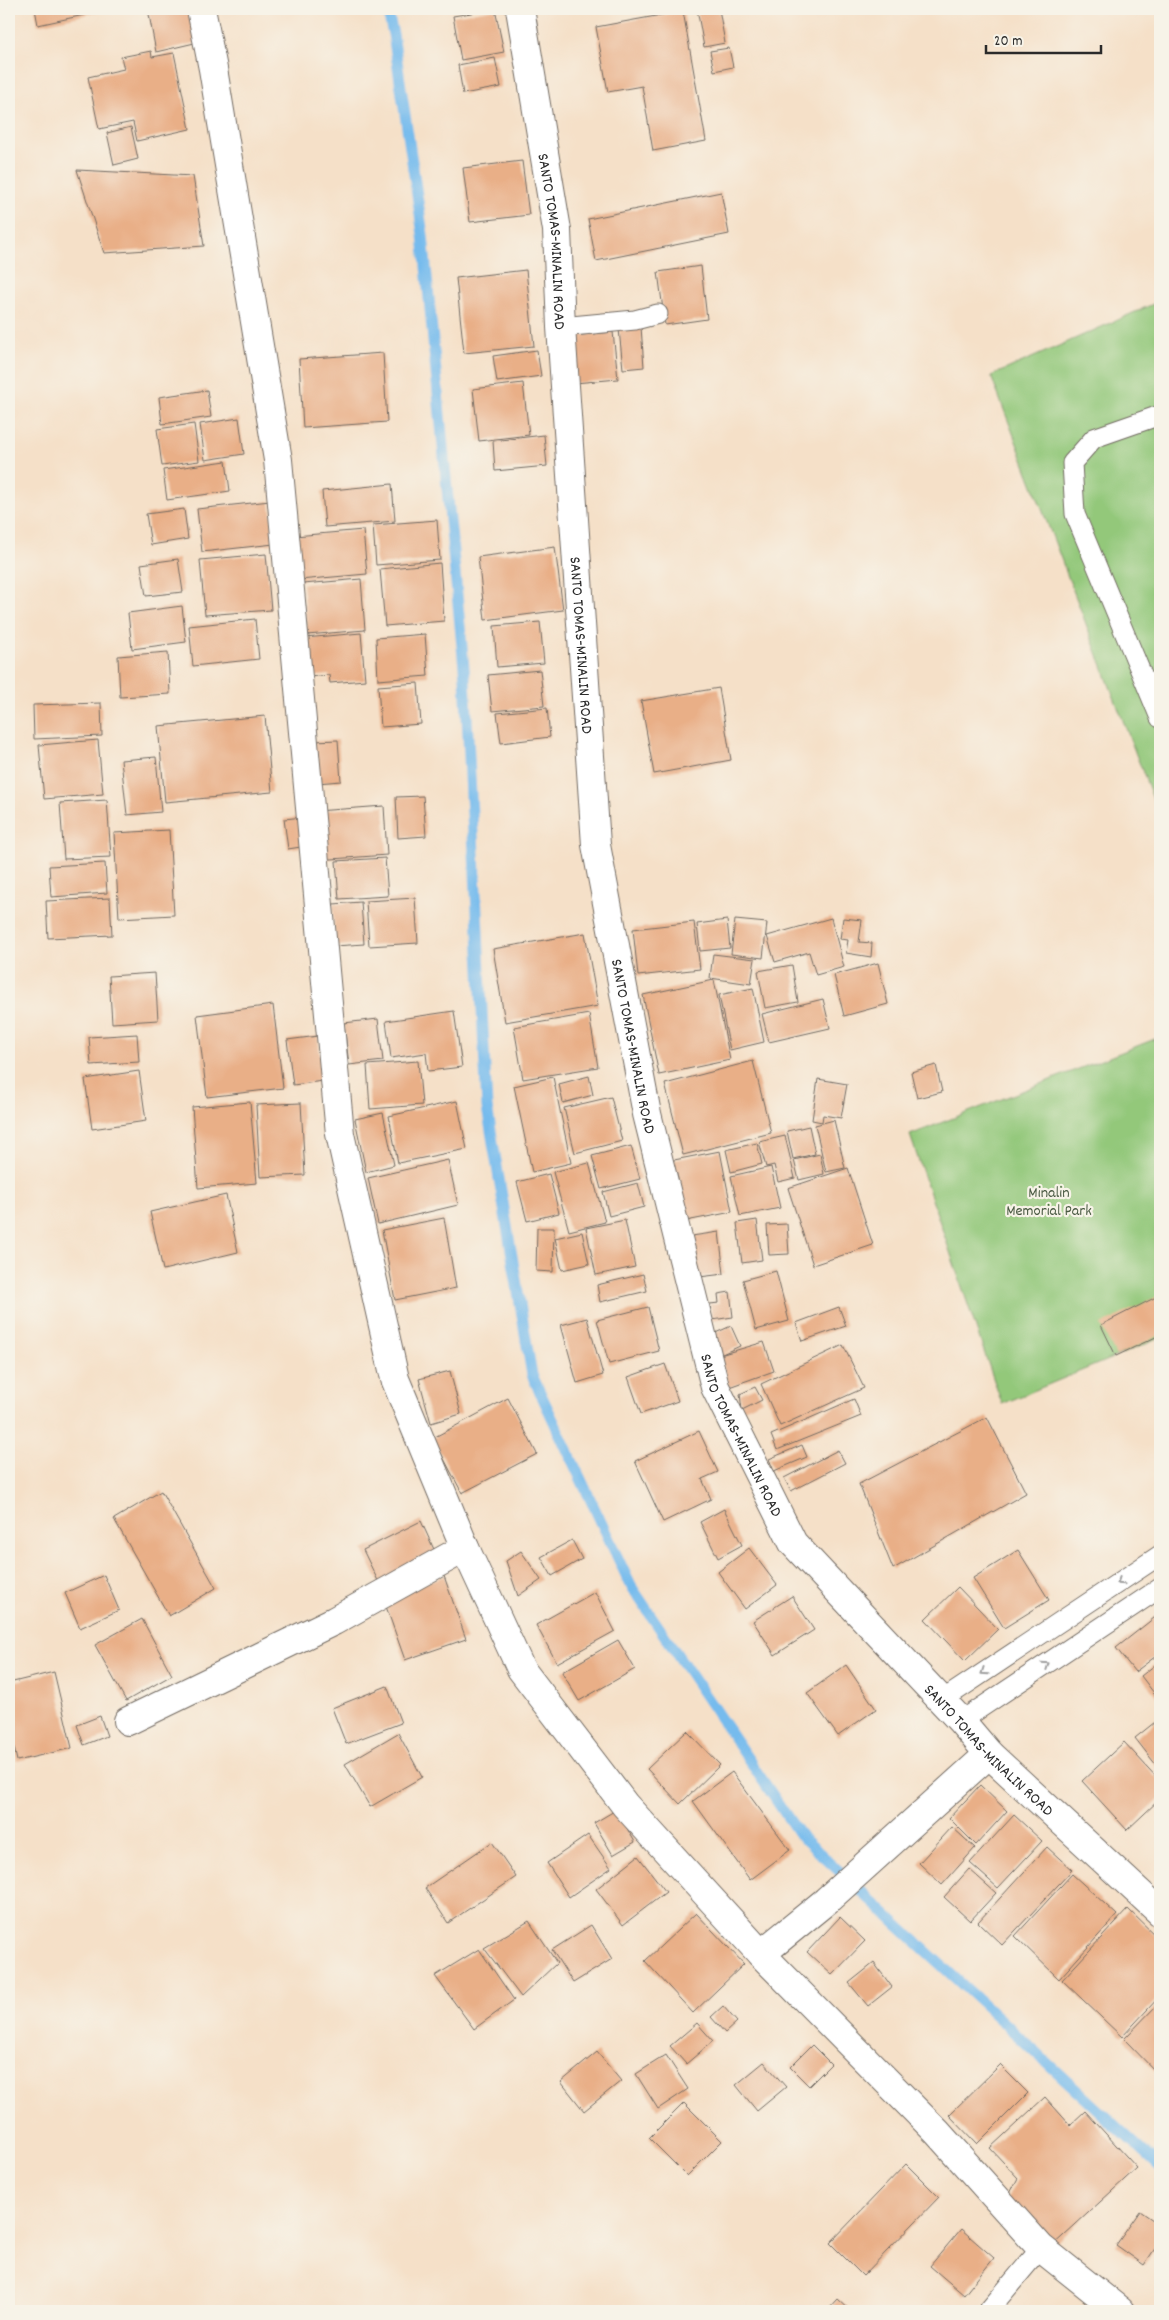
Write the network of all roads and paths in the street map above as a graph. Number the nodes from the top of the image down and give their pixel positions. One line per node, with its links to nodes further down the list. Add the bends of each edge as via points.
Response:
1 (201, 9): 7 (street, via 278,460 340,1134 395,1379)
2 (520, 9): 4 (street, SANTO TOMAS-MINALIN ROAD, via 557,230)
3 (658, 314): 4 (lane, via 627,321)
4 (561, 327): 10 (street, SANTO TOMAS-MINALIN ROAD, via 596,845 647,1114 715,1387 793,1543)
5 (1160, 415): 6 (lane, via 1094,438 1072,464 1075,514)
6 (1160, 718)
7 (465, 1548): 11 (street, via 334,1621); 15 (street, via 521,1669 625,1805)
8 (1160, 1555): 10 (lane, one-way to 10)
9 (1160, 1588): 12 (lane, one-way to 9)
10 (941, 1701): 12 (street, SANTO TOMAS-MINALIN ROAD)
11 (128, 1721)
12 (961, 1721): 13 (street, SANTO TOMAS-MINALIN ROAD)
13 (989, 1754): 14 (street, SANTO TOMAS-MINALIN ROAD); 15 (street, via 826,1902)
14 (1160, 1912)
15 (761, 1954): 16 (street, via 937,2132)
16 (1041, 2248): 17 (lane); 18 (street)
17 (988, 2311)
18 (1120, 2311)

